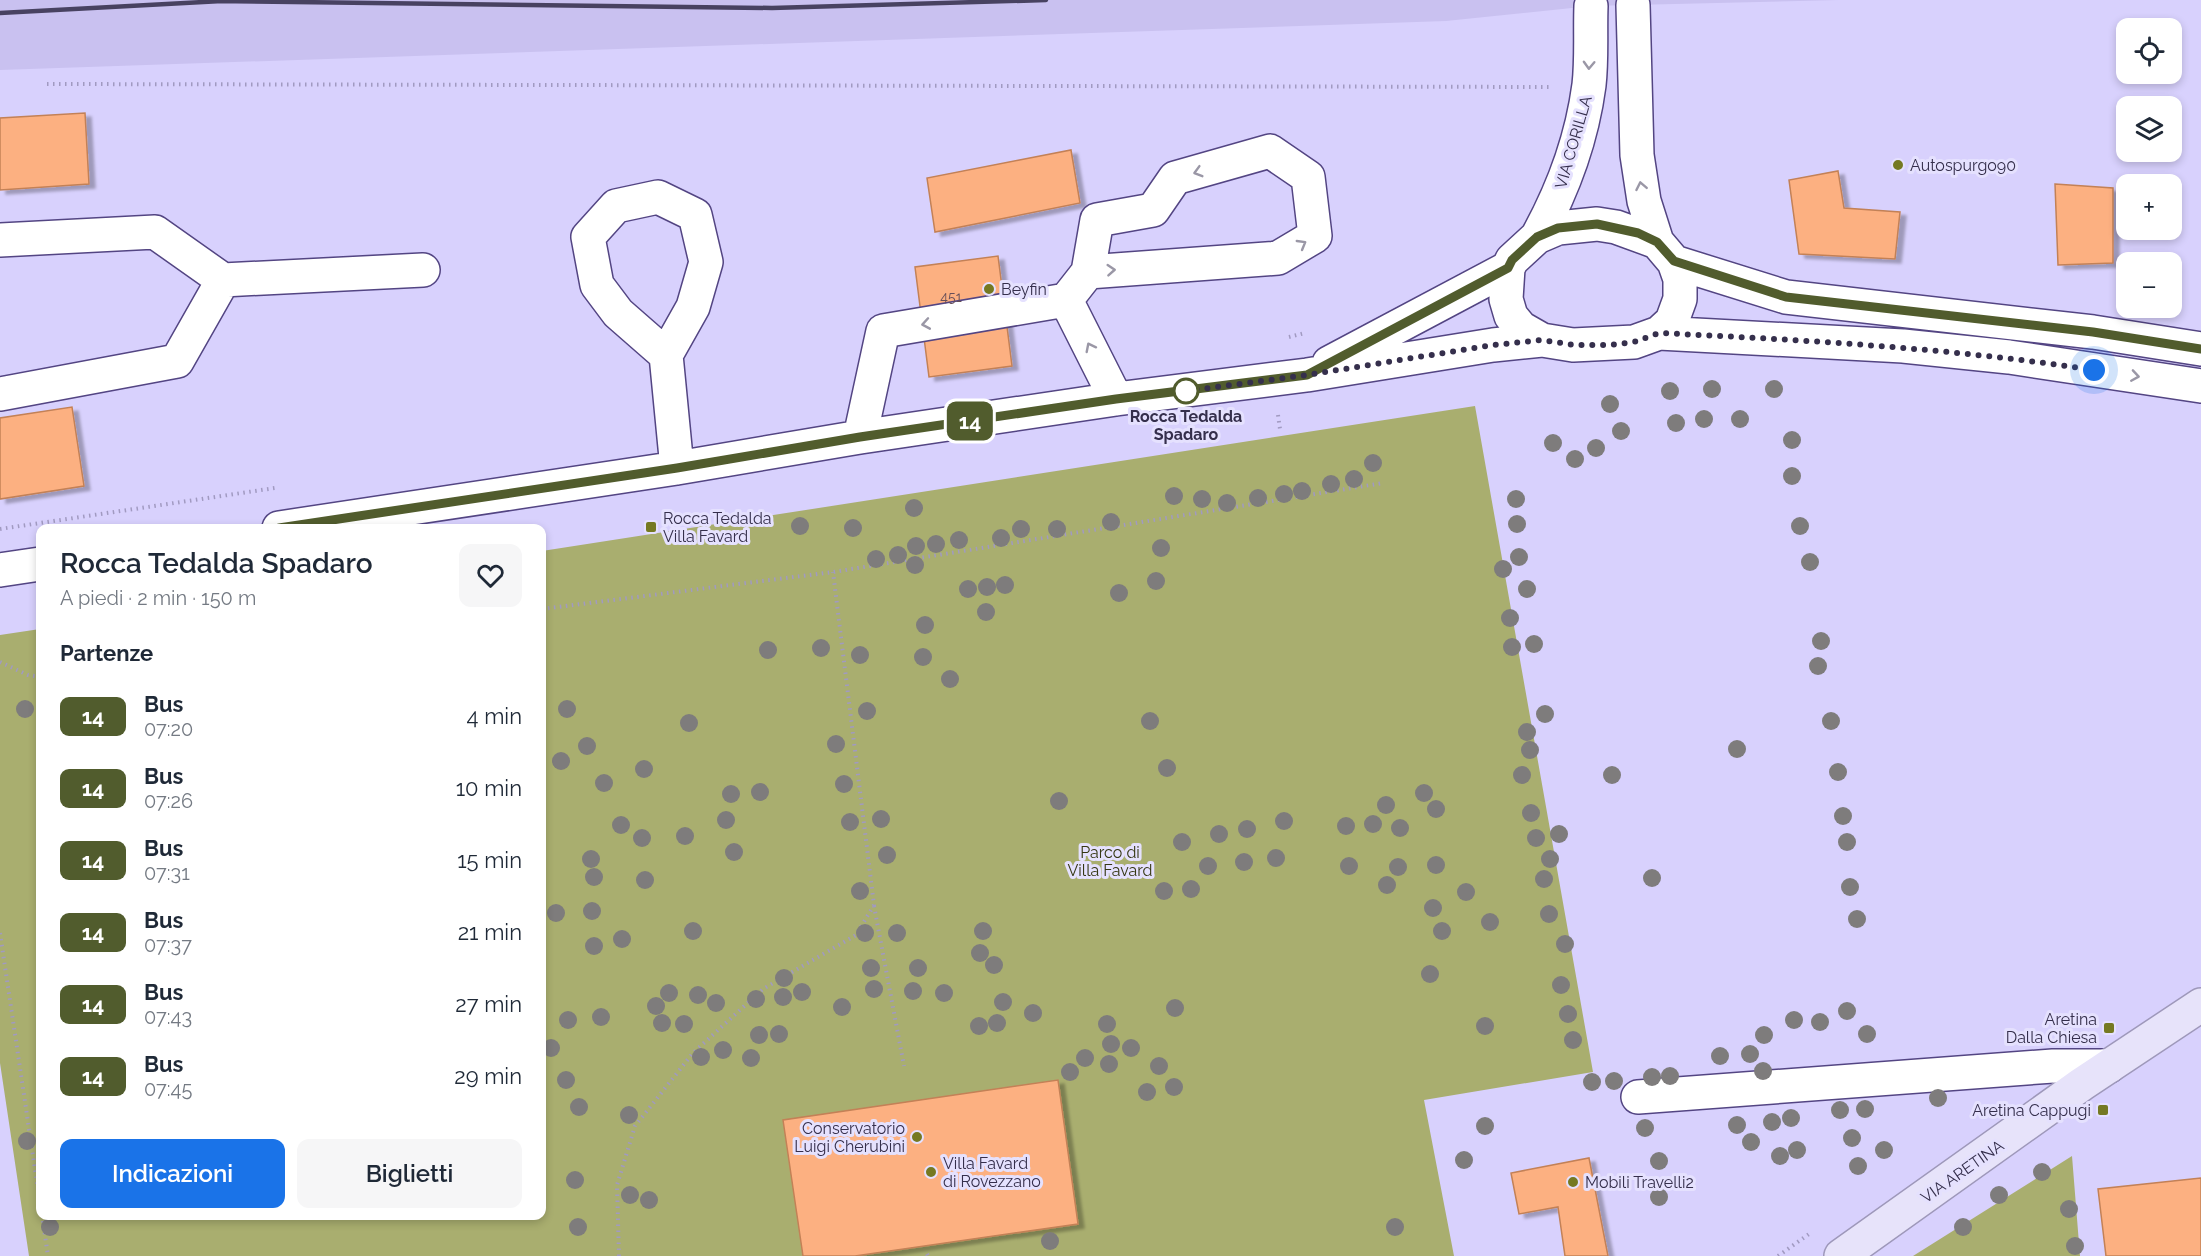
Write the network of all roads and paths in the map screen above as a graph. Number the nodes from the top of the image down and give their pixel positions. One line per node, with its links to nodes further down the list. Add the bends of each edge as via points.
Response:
1 (1633, 5): 7 (street, one-way to 1, via 1644,201 1637,155)
2 (1591, 6): 4 (street, VIA CORILLA, one-way to 4)
3 (47, 84): 4 (path)
4 (1589, 84): 5 (street, VIA CORILLA, via 1571,160 1555,204)
5 (1537, 237): 7 (street, via 1558,228 1597,224 1638,233); 8 (street)
6 (0, 240): 11 (street, via 155,232)
7 (1666, 251): 13 (street, via 1680,279 1680,299 1672,321); 15 (street, via 1786,297 2093,332)
8 (1508, 268): 14 (street, via 1506,299 1511,316 1521,328); 17 (street)
9 (423, 270): 11 (street)
10 (1089, 272): 10 (street, one-way to 10, via 1278,258 1315,236 1308,177 1270,151 1175,178 1153,210 1097,220); 12 (street)
11 (223, 280): 19 (street, via 177,361)
12 (1066, 300): 20 (street, one-way to 12); 21 (street, one-way to 21, via 883,331)
13 (1659, 333): 14 (street, via 1610,345); 18 (street, one-way to 18, via 1927,348)
14 (1542, 340): 17 (street)
15 (2201, 349)
16 (666, 355): 16 (street, via 693,307 706,261 695,215 657,197 616,206 588,237 597,285 618,313); 22 (street)
17 (1307, 375): 20 (street)
18 (2201, 386)
19 (0, 394)
20 (1116, 399): 21 (street)
21 (860, 437): 22 (street)
22 (677, 468): 24 (street)
23 (1383, 483): 27 (path)
24 (306, 524)
25 (36, 565): 26 (street)
26 (0, 570)
27 (833, 572): 28 (path); 31 (path)
28 (546, 608)
29 (0, 662): 30 (path)
30 (36, 676)
31 (874, 905): 34 (path); 40 (path, via 856,935 763,989 693,1053 635,1126 616,1185)
32 (0, 933): 37 (path)
33 (2201, 1005): 35 (main road, VIA ARETINA)
34 (904, 1066)
35 (2109, 1066): 36 (street, via 2053,1066); 41 (main road, VIA ARETINA)
36 (1638, 1097)
37 (36, 1176)
38 (43, 1220): 39 (path)
39 (48, 1256)
40 (619, 1256)
41 (1841, 1256)

